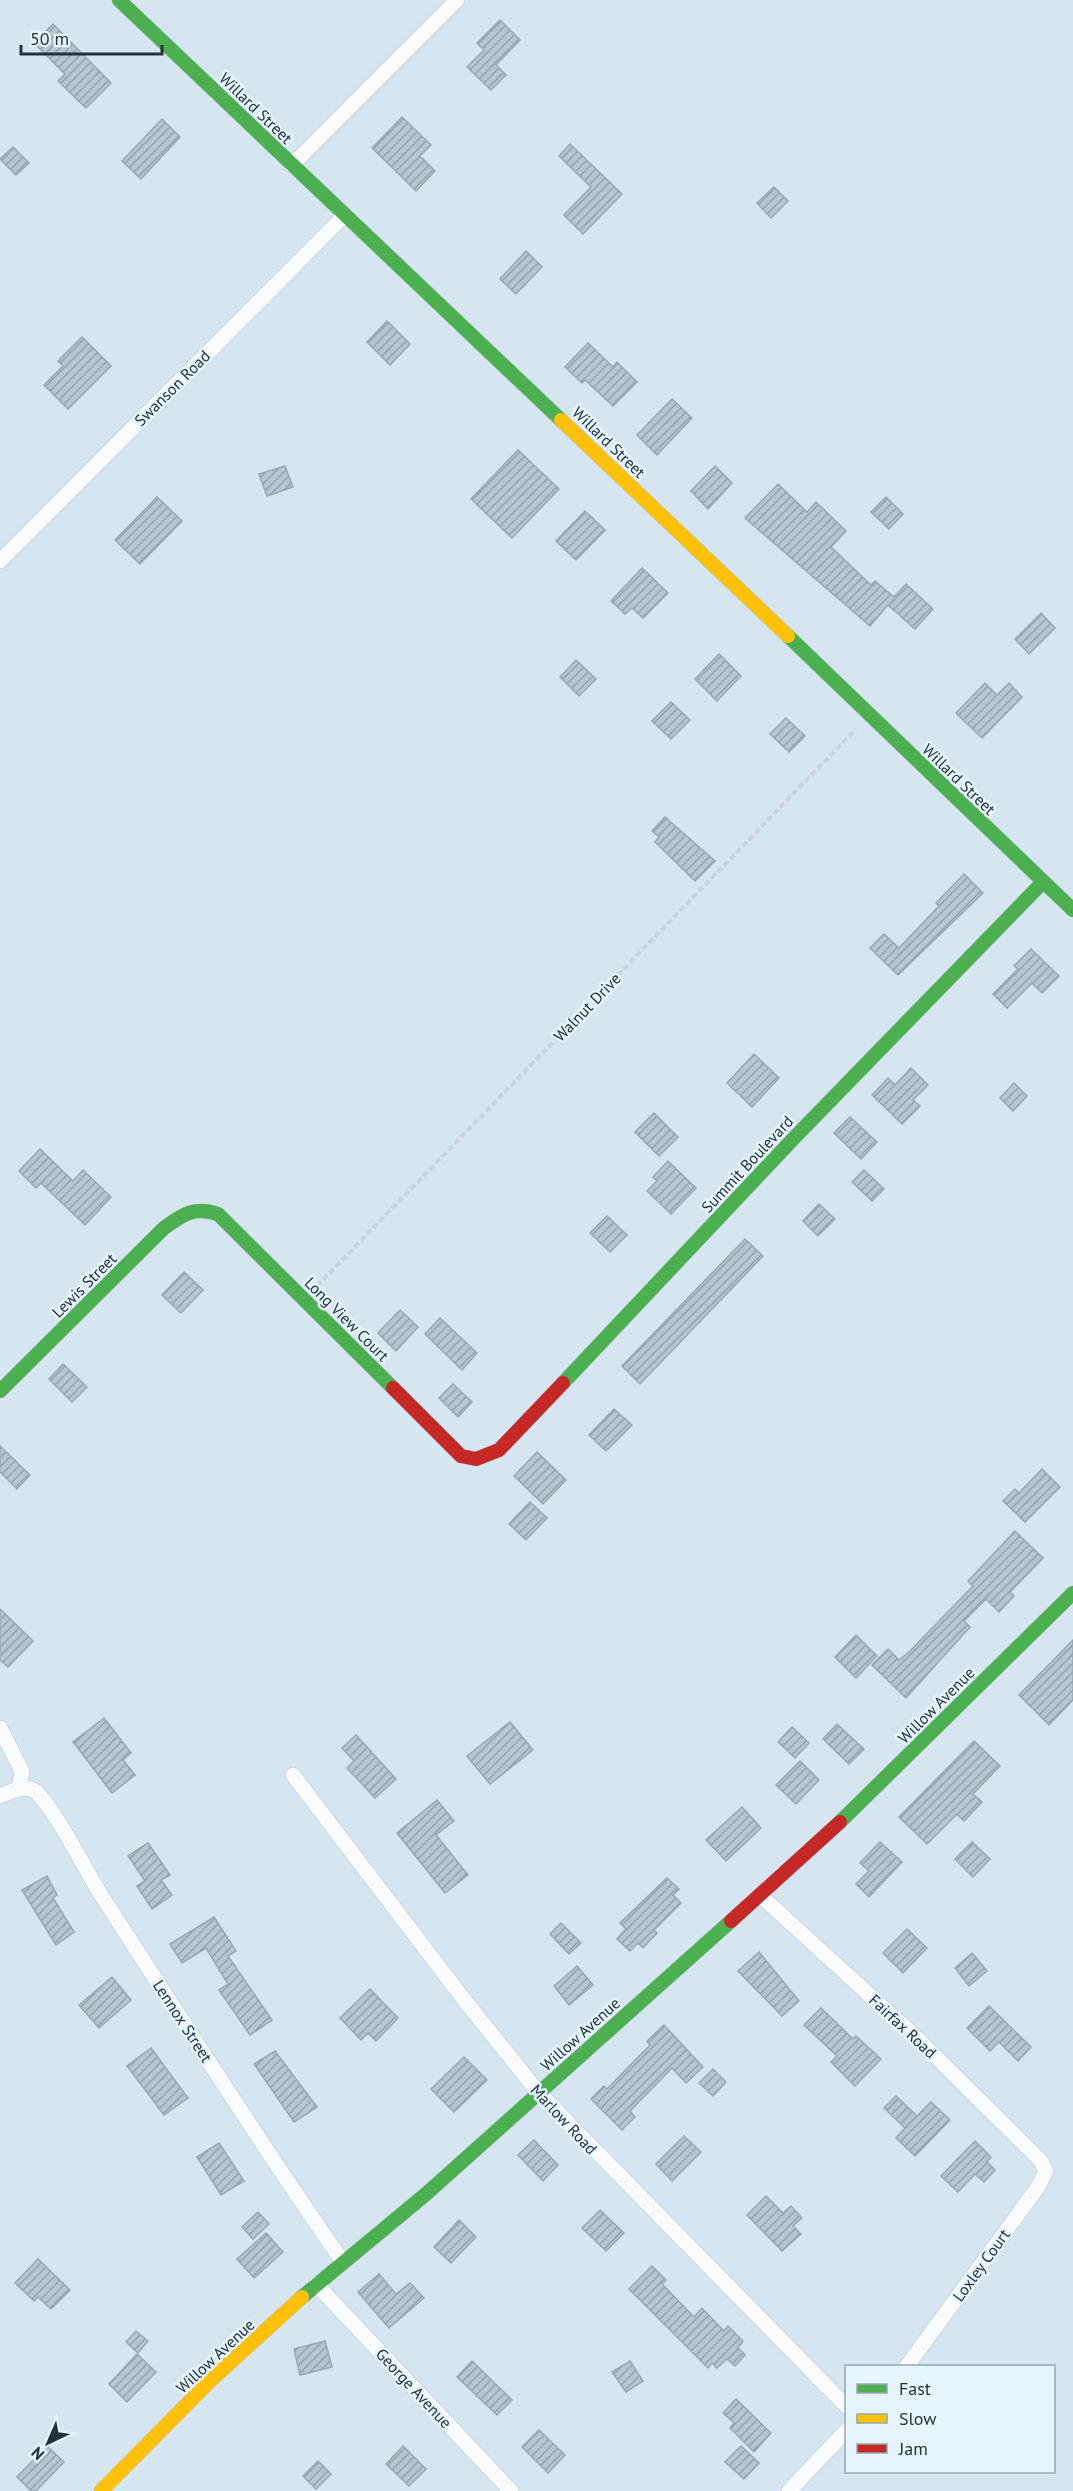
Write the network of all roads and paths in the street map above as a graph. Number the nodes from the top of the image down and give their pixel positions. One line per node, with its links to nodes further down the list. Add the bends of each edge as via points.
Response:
1 (119, 0): 3 (street, Willard Street)
2 (457, 0): 3 (street)
3 (292, 165): 4 (street, Willard Street)
4 (345, 215): 5 (street, Swanson Road); 6 (street, Willard Street)
5 (0, 561)
6 (870, 715): 7 (street, Willard Street); 10 (path, Walnut Drive)
7 (1043, 882): 8 (street, Willard Street); 12 (street, Summit Boulevard, via 794,1138 500,1450)
8 (1073, 910)
9 (196, 1208): 10 (street, Long View Court, via 219,1214); 11 (street, Lewis Street, via 164,1228)
10 (303, 1299): 12 (street, Long View Court, via 461,1456)
11 (0, 1391)
12 (472, 1459)
13 (1073, 1593): 18 (street, Willow Avenue)
14 (0, 1728): 16 (street, via 22,1771)
15 (293, 1775): 19 (street, Marlow Road)
16 (19, 1789): 17 (street); 21 (street, Lennox Street, via 35,1791 51,1813 285,2179)
17 (0, 1796)
18 (760, 1896): 19 (street, Willow Avenue); 20 (street, Fairfax Road, via 922,2043)
19 (539, 2093): 21 (street, Willow Avenue); 24 (street, Marlow Road)
20 (1041, 2161): 23 (street, Loxley Court, via 1046,2171 1038,2187)
21 (343, 2262): 22 (street, Willow Avenue)
22 (316, 2284): 26 (street, Willow Avenue, via 211,2380); 27 (street, George Avenue)
23 (908, 2365)
24 (845, 2405)
25 (845, 2433): 28 (street)
26 (101, 2491)
27 (511, 2491)
28 (789, 2491)

